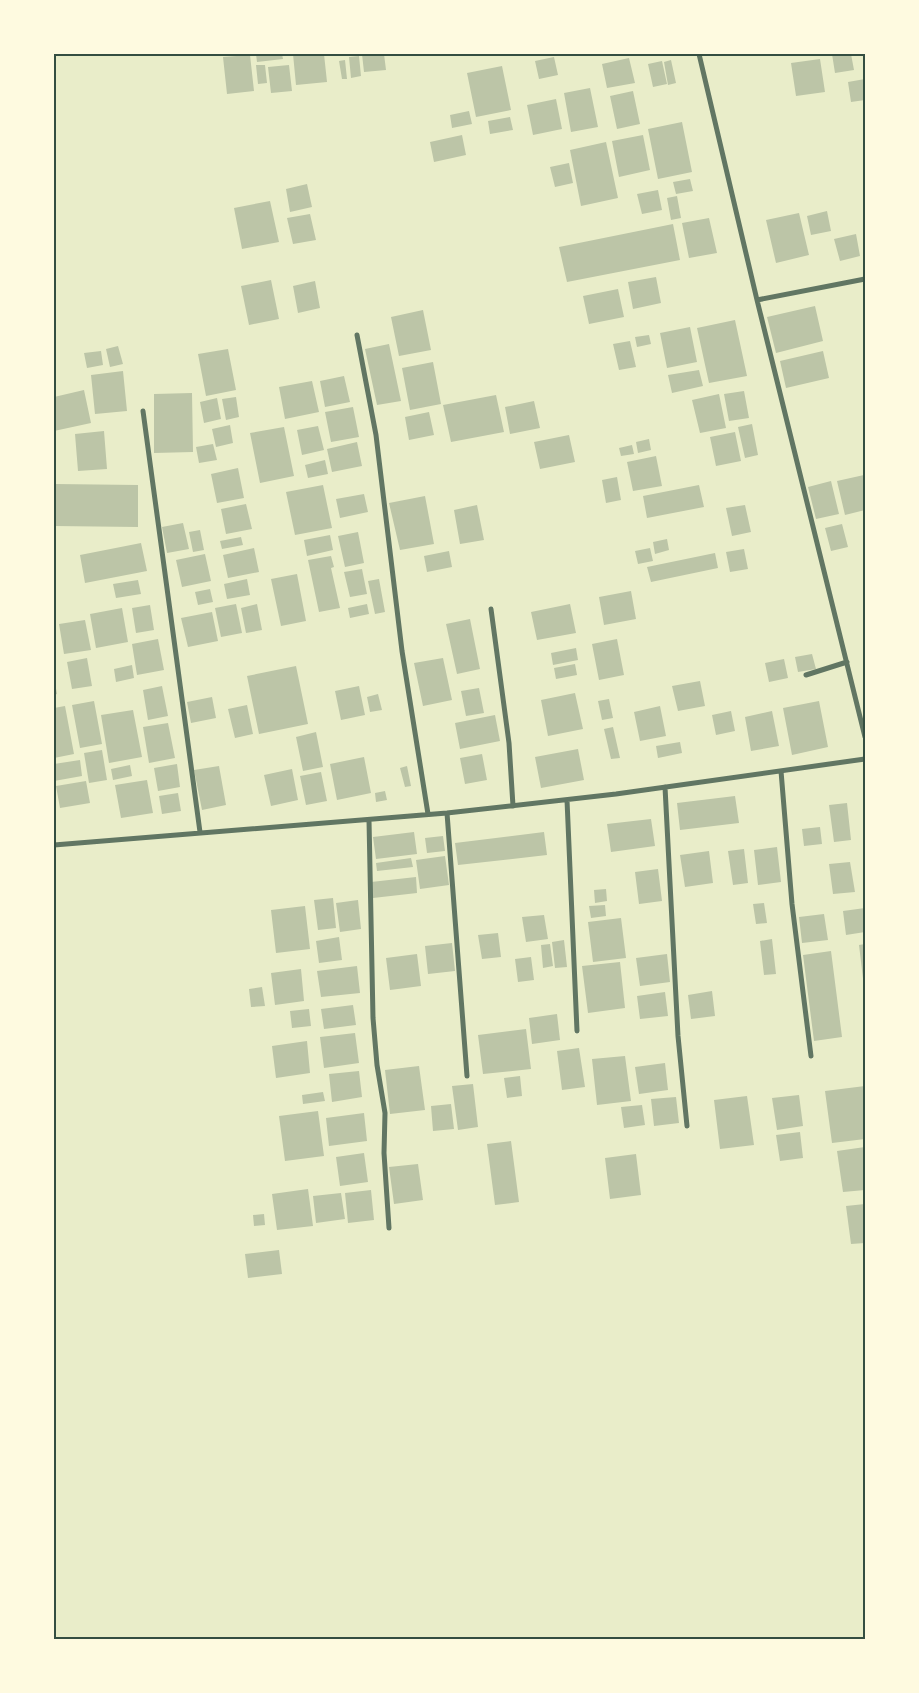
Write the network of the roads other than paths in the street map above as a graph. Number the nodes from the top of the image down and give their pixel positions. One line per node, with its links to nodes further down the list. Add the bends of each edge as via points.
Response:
1 (699, 54): 3 (street)
2 (865, 279): 3 (street)
3 (757, 300): 7 (street)
4 (357, 335): 16 (street, via 376,435 402,651)
5 (143, 412): 18 (street)
6 (491, 609): 14 (street, via 509,743)
7 (847, 662): 8 (street); 9 (street)
8 (806, 675)
9 (865, 737)
10 (865, 759): 11 (street)
11 (781, 771): 12 (street); 21 (street, via 792,904)
12 (665, 787): 13 (street); 23 (street, via 678,1036)
13 (567, 800): 14 (street); 20 (street)
14 (513, 806): 15 (street)
15 (447, 812): 16 (street); 22 (street)
16 (428, 814): 17 (street)
17 (369, 820): 18 (street); 24 (street, via 372,1018 385,1113)
18 (200, 832): 19 (street)
19 (54, 845)
20 (576, 1031)
21 (811, 1056)
22 (467, 1076)
23 (687, 1126)
24 (389, 1228)

